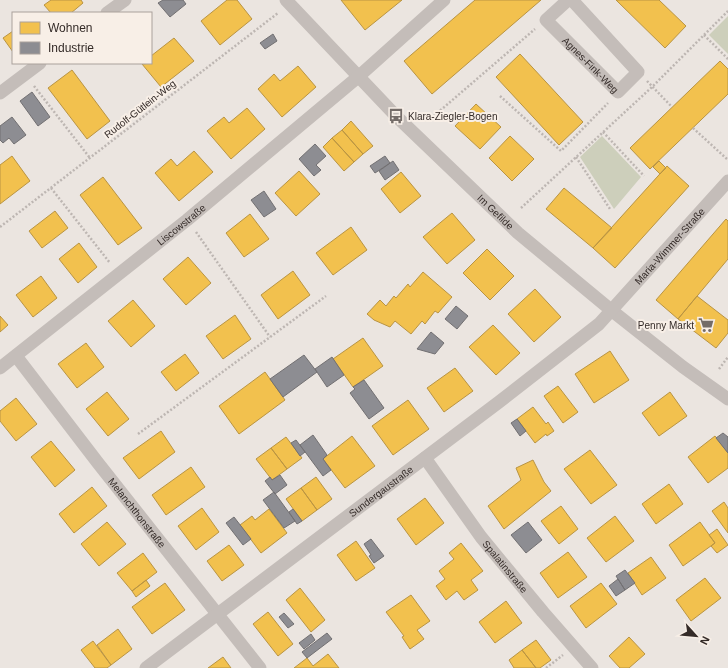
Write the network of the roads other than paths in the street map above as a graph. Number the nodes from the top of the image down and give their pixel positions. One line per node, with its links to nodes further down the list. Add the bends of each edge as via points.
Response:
1 (125, 0): 6 (street)
2 (444, 0): 8 (street)
3 (568, 0): 4 (street, Agnes-Fink-Weg, via 546,20 618,92 638,72)
4 (572, 0)
5 (288, 2): 8 (street, Im Gefilde)
6 (108, 12)
7 (39, 64): 9 (street)
8 (358, 77): 11 (street, Im Gefilde, via 518,233); 12 (street, Liscowstraße, via 187,220)
9 (0, 93)
10 (728, 182): 11 (street, Maria-Wimmer-Straße)
11 (611, 310): 14 (street, Im Gefilde); 15 (street, Sundergaustraße, via 599,324)
12 (16, 356): 13 (street, Liscowstraße); 16 (street, Melanchthonstraße)
13 (0, 368)
14 (728, 399)
15 (425, 458): 16 (street, Sundergaustraße); 19 (street, Spalatinstraße, via 482,537)
16 (217, 615): 17 (street, Sundergaustraße); 18 (street, Melanchthonstraße)
17 (146, 668)
18 (260, 668)
19 (592, 668)

